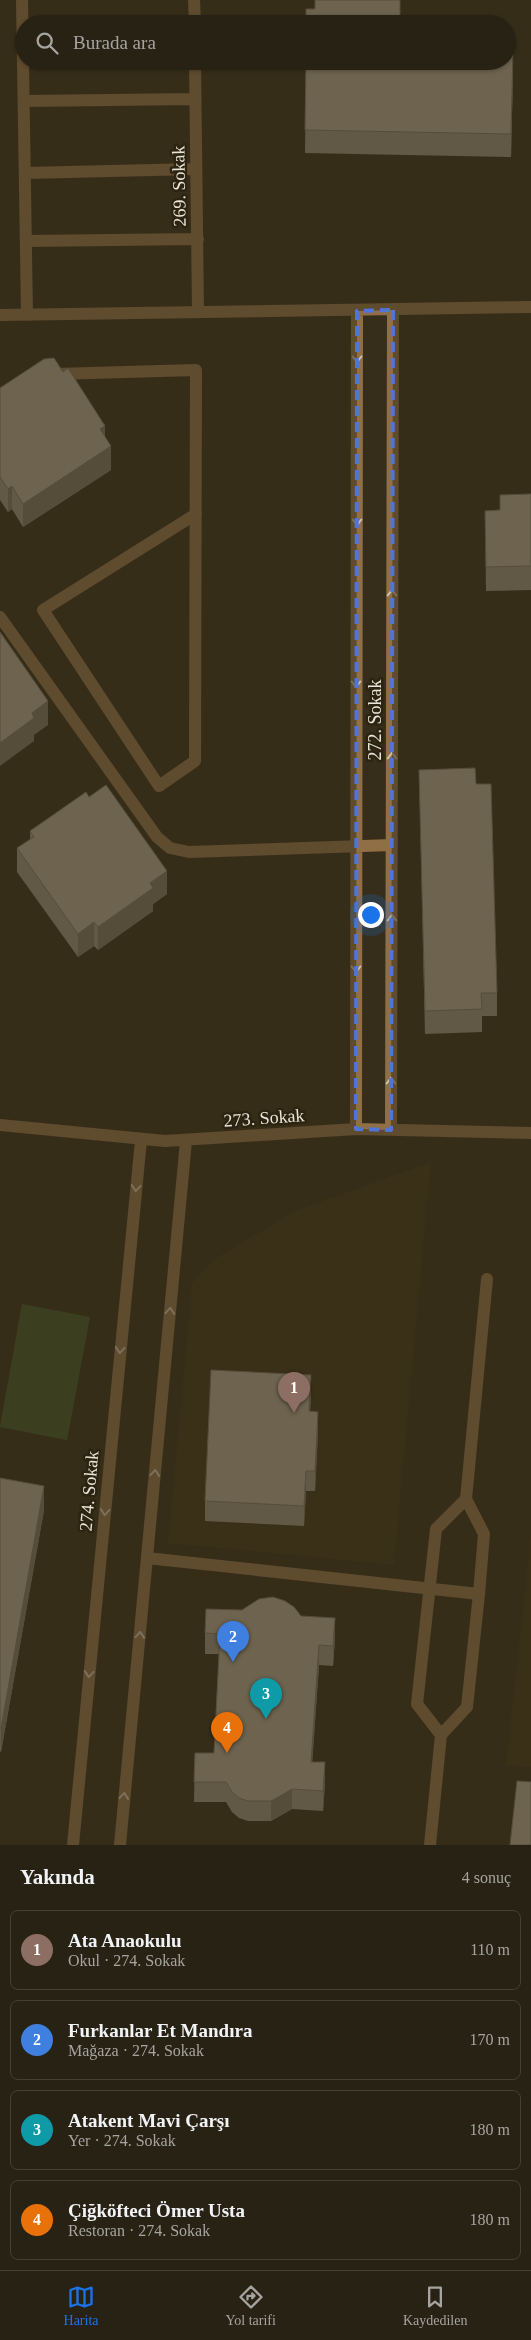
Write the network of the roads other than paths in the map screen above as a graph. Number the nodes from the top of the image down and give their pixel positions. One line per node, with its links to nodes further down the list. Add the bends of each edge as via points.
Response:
1 (22, 0): 3 (street)
2 (194, 0): 4 (street)
3 (23, 15)
4 (195, 15)
5 (24, 70): 8 (street)
6 (195, 70): 7 (street, 269. Sokak)
7 (195, 99): 8 (street); 9 (street, 269. Sokak)
8 (24, 101): 10 (street)
9 (196, 169): 10 (street); 11 (street, 269. Sokak)
10 (25, 173): 12 (street)
11 (198, 239): 12 (street); 16 (street, 269. Sokak)
12 (26, 242): 18 (street)
13 (531, 307): 15 (street)
14 (357, 310): 15 (street); 16 (street); 23 (street, 272. Sokak, one-way to 23)
15 (393, 310): 22 (street, 272. Sokak, one-way to 15)
16 (198, 311): 18 (street)
17 (0, 315): 18 (street)
18 (27, 315)
19 (39, 374): 20 (street, via 196,370)
20 (196, 514): 20 (street, via 195,761 160,786 43,610)
21 (0, 617): 23 (street, via 157,837 170,848 189,852)
22 (392, 845): 23 (street); 26 (street, 272. Sokak, one-way to 22)
23 (356, 846): 25 (street, 272. Sokak, one-way to 25)
24 (0, 1125): 28 (street, 273. Sokak)
25 (356, 1129): 26 (street, 273. Sokak); 29 (street, 273. Sokak)
26 (391, 1130): 27 (street, 273. Sokak)
27 (531, 1133)
28 (141, 1140): 29 (street, 273. Sokak); 36 (street, 274. Sokak, one-way to 36)
29 (186, 1141): 32 (street, one-way to 29)
30 (487, 1279): 31 (street)
31 (466, 1499): 33 (street, via 436,1530); 34 (street, via 484,1534)
32 (147, 1558): 33 (street); 37 (street, one-way to 32)
33 (430, 1588): 34 (street); 35 (street, via 417,1704)
34 (478, 1594): 35 (street, via 467,1707)
35 (441, 1734): 38 (street)
36 (73, 1845)
37 (120, 1845)
38 (430, 1845)

